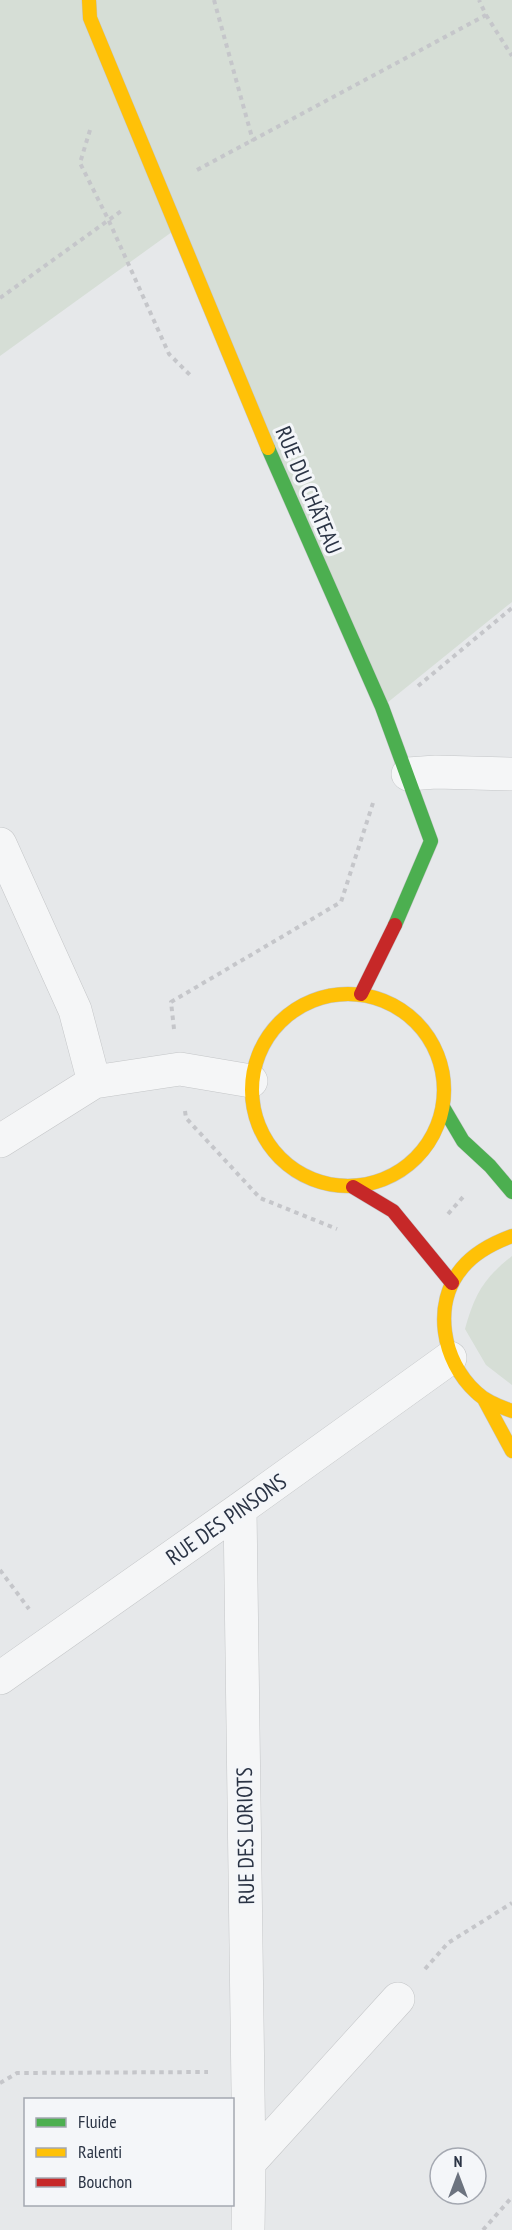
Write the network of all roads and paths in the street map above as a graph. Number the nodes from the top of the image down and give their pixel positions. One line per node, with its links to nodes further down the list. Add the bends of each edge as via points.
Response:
1 (89, 0): 8 (street, RUE DU CHÂTEAU, via 90,18)
2 (214, 0): 7 (path)
3 (479, 0): 4 (path)
4 (486, 15): 5 (path); 7 (path)
5 (512, 56)
6 (87, 122): 9 (path, via 91,131 80,163)
7 (253, 141): 8 (path)
8 (160, 190): 9 (path); 13 (street, RUE DU CHÂTEAU, via 304,533)
9 (109, 221): 10 (path); 11 (path, via 170,354)
10 (0, 298)
11 (195, 380)
12 (512, 608): 13 (path, via 406,696)
13 (382, 707): 14 (street, RUE DU CHÂTEAU)
14 (408, 774): 15 (street); 18 (street, RUE DU CHÂTEAU, via 431,841)
15 (512, 774)
16 (374, 800): 19 (path, via 341,902 171,1002)
17 (0, 844): 20 (street, via 75,1010)
18 (361, 994): 21 (street, via 329,995 300,1006 275,1025 259,1051); 22 (street, via 391,1003 416,1021 435,1046 444,1076)
19 (180, 1069): 20 (street); 21 (street); 27 (path, via 186,1118 260,1198)
20 (94, 1082): 23 (street)
21 (251, 1082): 25 (street, via 254,1114 267,1144 290,1168 320,1183)
22 (443, 1107): 24 (street, via 463,1141); 25 (street, via 433,1136 412,1162 385,1180)
23 (0, 1141)
24 (490, 1166): 26 (street); 29 (path)
25 (353, 1187): 29 (street, via 393,1211)
26 (512, 1192)
27 (339, 1230)
28 (512, 1236): 30 (street, via 492,1243 469,1260)
29 (420, 1244): 30 (street)
30 (452, 1283): 31 (street, via 444,1311 444,1335)
31 (450, 1358): 32 (street, via 464,1381); 35 (street, RUE DES PINSONS)
32 (484, 1399): 33 (street); 34 (street)
33 (512, 1411)
34 (512, 1451)
35 (240, 1509): 36 (street, RUE DES PINSONS); 39 (street, RUE DES LORIOTS)
36 (0, 1678)
37 (512, 1903): 38 (path, via 448,1943)
38 (398, 1999): 41 (street)
39 (248, 2080): 40 (path, via 17,2073); 41 (street); 42 (street, RUE DES LORIOTS)
40 (0, 2083)
41 (294, 2113): 42 (street)
42 (249, 2163): 44 (street, RUE DES LORIOTS)
43 (512, 2197): 45 (path)
44 (248, 2230)
45 (483, 2230)

